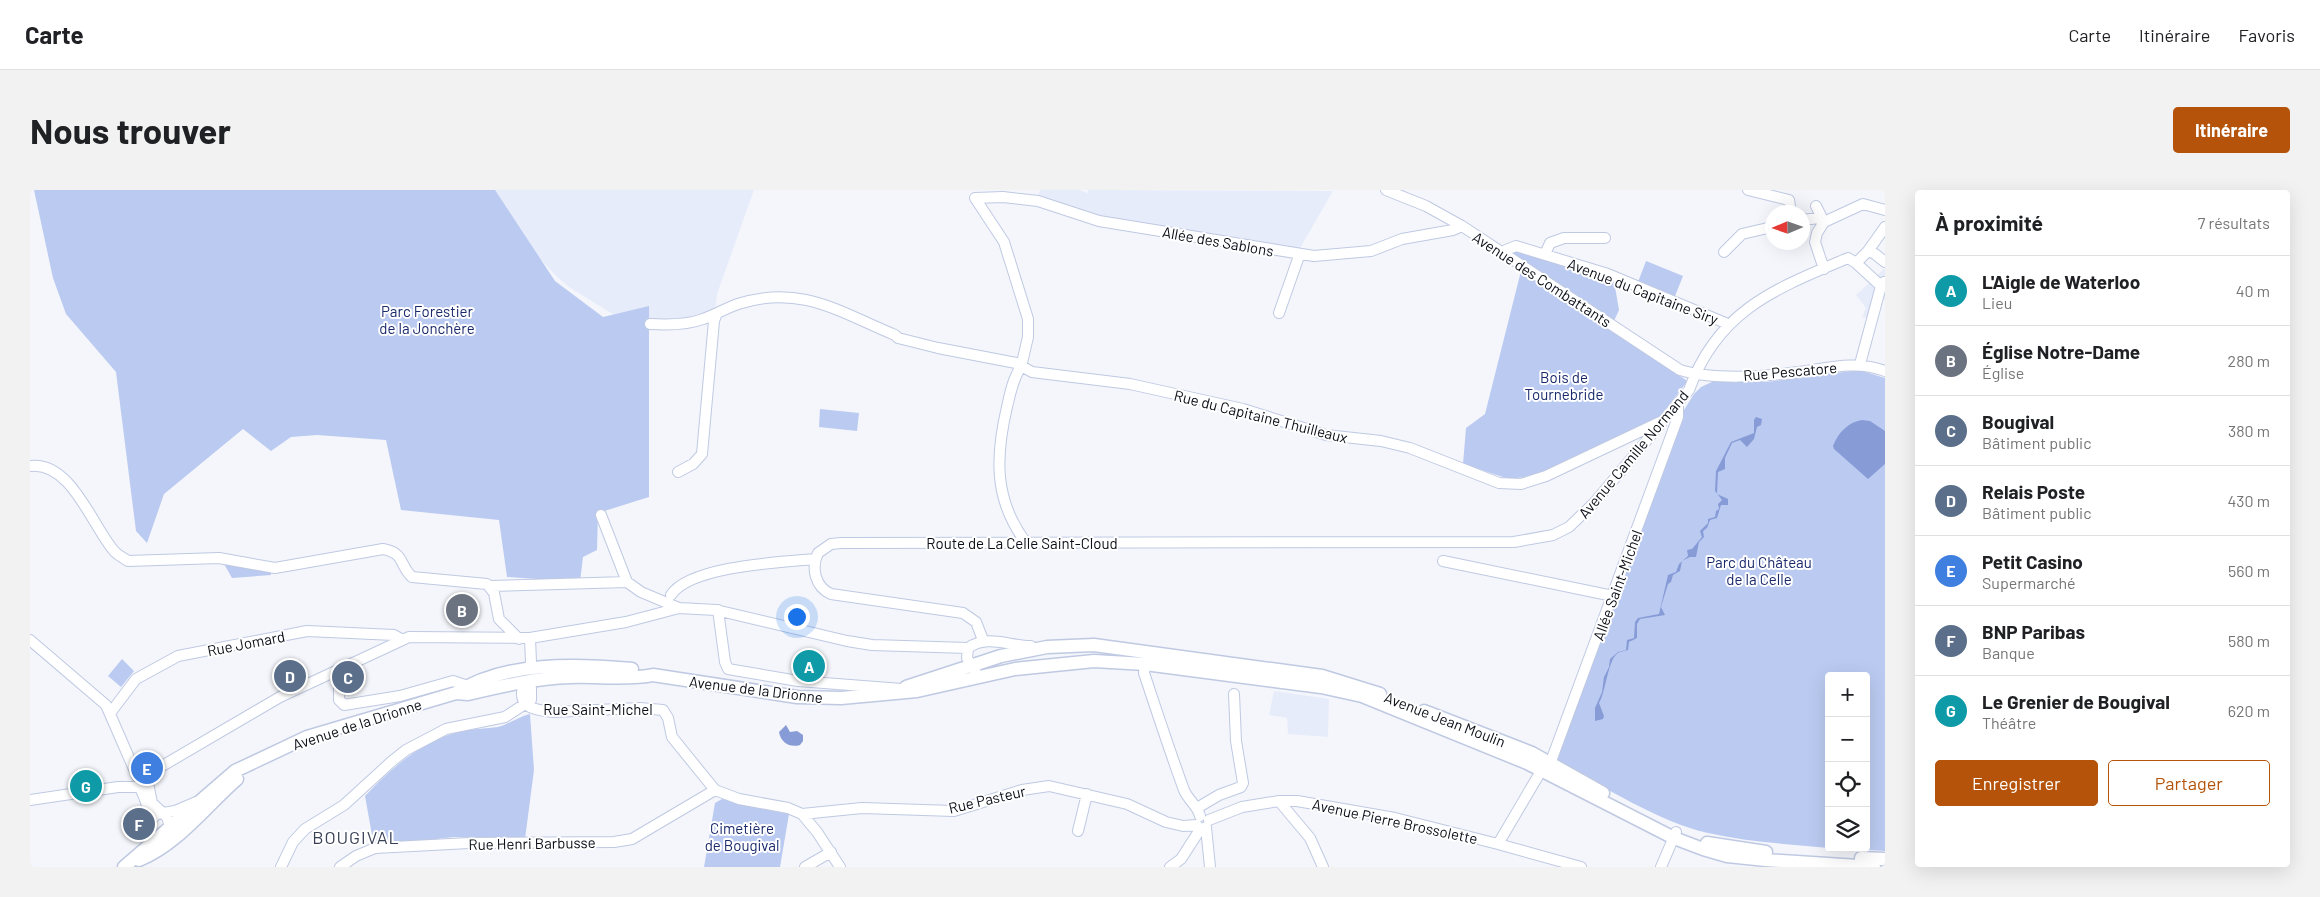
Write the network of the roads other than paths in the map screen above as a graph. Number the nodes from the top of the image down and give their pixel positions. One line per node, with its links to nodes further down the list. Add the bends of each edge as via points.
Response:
1 (1386, 190): 8 (street, Avenue des Combattants, via 1426,206)
2 (1748, 190): 3 (street, via 1789,200)
3 (1790, 205)
4 (1816, 206): 7 (street)
5 (1885, 210): 7 (street, via 1863,204)
6 (1810, 219): 7 (street)
7 (1824, 221): 19 (street, via 1815,238)
8 (1462, 226): 14 (street, Avenue des Combattants); 16 (street, Allée des Sablons, via 1402,239 1371,251)
9 (1885, 227): 12 (street)
10 (1765, 229): 13 (street, via 1742,234)
11 (1605, 238): 15 (street, via 1564,238 1550,243)
12 (1868, 251): 17 (street); 18 (street)
13 (1724, 252)
14 (1503, 254): 15 (street, Avenue du Capitaine Siry, via 1516,246); 28 (street, Avenue des Combattants, via 1680,370)
15 (1544, 254): 24 (street, Avenue du Capitaine Siry, via 1613,276)
16 (1299, 256): 22 (street); 26 (street, Allée des Sablons, via 1099,221 1038,201 975,198 1004,242 1028,319 1028,337)
17 (1856, 262): 19 (street, Avenue Camille Normand, via 1848,258); 20 (street)
18 (1885, 262)
19 (1824, 269): 24 (street, Avenue Camille Normand, via 1780,287)
20 (1883, 291): 25 (street)
21 (717, 313): 23 (street, Rue du Capitaine Thuilleaux, via 688,323); 26 (street, Rue du Capitaine Thuilleaux, via 736,304 766,298 803,298 838,310 898,338 1016,363); 32 (street, via 702,454 693,464)
22 (1279, 313)
23 (650, 324)
24 (1728, 324): 28 (street, Avenue Camille Normand, via 1718,334)
25 (1860, 364): 27 (street, Rue Pescatore); 28 (street, Rue Pescatore, via 1765,376)
26 (1021, 367): 30 (street, Rue du Capitaine Thuilleaux, via 1032,372 1107,380 1243,409 1326,435 1381,441 1410,448 1499,483 1511,484 1532,482); 35 (street, via 1007,408 998,460 1008,511)
27 (1885, 371)
28 (1694, 375): 29 (street, Avenue Camille Normand, via 1689,390)
29 (1678, 404): 30 (street, Avenue Camille Normand); 41 (street, Allée Saint-Michel, via 1678,417)
30 (1663, 420): 34 (street, Avenue Camille Normand, via 1594,503 1569,527 1532,540)
31 (30, 466): 39 (street, via 47,468 72,485 116,553 128,561 219,558 278,568 383,549 400,557 412,577)
32 (678, 472)
33 (601, 515): 38 (street)
34 (1447, 542): 35 (street, Route de La Celle Saint-Cloud)
35 (1027, 544): 36 (street, Route de La Celle Saint-Cloud, via 842,543 823,547)
36 (815, 558): 40 (street, via 715,572 680,586); 47 (street, via 818,584 824,591 963,613 976,622)
37 (1443, 561): 41 (street)
38 (627, 582): 39 (street); 42 (street, via 641,592)
39 (490, 586): 45 (street, via 500,619)
40 (671, 595)
41 (1613, 596): 70 (street, Allée Saint-Michel)
42 (678, 608): 43 (street); 45 (street, via 626,622)
43 (718, 610): 52 (street, via 864,644); 60 (street, via 728,668 798,681)
44 (402, 639): 45 (street); 54 (street); 68 (street, Rue Jomard, via 394,635 307,631 178,656 136,679)
45 (524, 639): 55 (street, via 531,662)
46 (30, 640): 68 (street)
47 (983, 640): 48 (street); 52 (street)
48 (998, 642): 49 (street); 50 (street)
49 (1047, 647): 50 (main road, Avenue Jean Moulin); 70 (main road, Avenue Jean Moulin, via 1094,645 1322,676 1364,688 1532,752)
50 (1002, 656): 51 (main road, Avenue Jean Moulin); 56 (street)
51 (988, 660): 52 (main road, Avenue de la Drionne)
52 (971, 662): 57 (main road, Avenue de la Drionne); 62 (main road, Avenue de la Drionne); 64 (main road, Avenue de la Drionne, via 917,691)
53 (1145, 664): 56 (main road, Avenue Jean Moulin, via 1094,661); 70 (main road, Avenue Jean Moulin, via 1312,686 1362,696); 79 (street, via 1144,673 1178,771)
54 (340, 669): 61 (street, via 339,700 344,705 400,696 453,681); 71 (street, via 280,697)
55 (529, 669): 58 (main road, Avenue de la Drionne, via 586,666 644,670); 59 (main road); 61 (main road, Avenue de la Drionne)
56 (1005, 671): 57 (main road, Avenue Jean Moulin)
57 (991, 673)
58 (653, 675): 59 (main road, Avenue de la Drionne, via 568,677); 66 (main road, Avenue de la Drionne, via 797,697)
59 (524, 682): 63 (main road, Avenue de la Drionne, via 468,694); 67 (street, via 522,700)
60 (846, 684): 62 (street); 66 (street)
61 (468, 686): 63 (main road, Avenue de la Drionne)
62 (903, 689): 64 (main road, Avenue de la Drionne)
63 (456, 693): 69 (main road, Avenue de la Drionne, via 307,737)
64 (890, 693): 66 (main road, Avenue de la Drionne)
65 (1234, 694): 79 (street, via 1236,741 1243,782 1241,787 1219,795)
66 (832, 699)
67 (526, 705): 72 (street, Rue Saint-Michel, via 538,711 553,712 663,710 672,738); 87 (street, via 505,717 446,729 406,750 344,805 305,829 293,842)
68 (111, 712): 71 (street)
69 (259, 759): 75 (main road, Avenue de la Drionne, via 235,770); 81 (main road, Avenue de la Drionne)
70 (1546, 767): 82 (main road, Avenue Jean Moulin); 83 (street, Avenue Pierre Brossolette)
71 (140, 781): 74 (street); 77 (street, via 152,804); 81 (street)
72 (712, 792): 78 (street, Rue Pasteur, via 788,808); 88 (street, Rue Henri Barbusse, via 632,839 374,848)
73 (1088, 794): 78 (street, Rue Pasteur, via 1049,786 1022,790 954,810 862,808); 79 (street, Rue Pasteur, via 1127,804 1166,822 1183,826); 80 (street)
74 (30, 800)
75 (199, 800): 77 (street, via 175,811); 81 (main road, Avenue de la Drionne)
76 (1279, 801): 79 (street, Avenue Pierre Brossolette, via 1242,807); 83 (street, Avenue Pierre Brossolette, via 1395,818); 93 (street, via 1310,838)
77 (163, 812): 81 (street, via 167,817); 81 (street, via 157,814)
78 (802, 814): 84 (street)
79 (1202, 821): 91 (street, via 1181,859); 92 (street)
80 (1078, 831)
81 (159, 835): 86 (main road, Avenue de la Drionne, via 149,856)
82 (1675, 835): 85 (main road, Avenue Jean Moulin, via 1767,852); 95 (street); 96 (main road, Avenue Jean Moulin, via 1703,850 1727,856)
83 (1498, 844): 94 (street)
84 (831, 852): 89 (street); 90 (street)
85 (1885, 859)
86 (124, 867)
87 (280, 867)
88 (340, 867)
89 (805, 867)
90 (840, 867)
91 (1170, 867)
92 (1210, 867)
93 (1323, 867)
94 (1581, 867)
95 (1662, 867)
96 (1874, 867)

